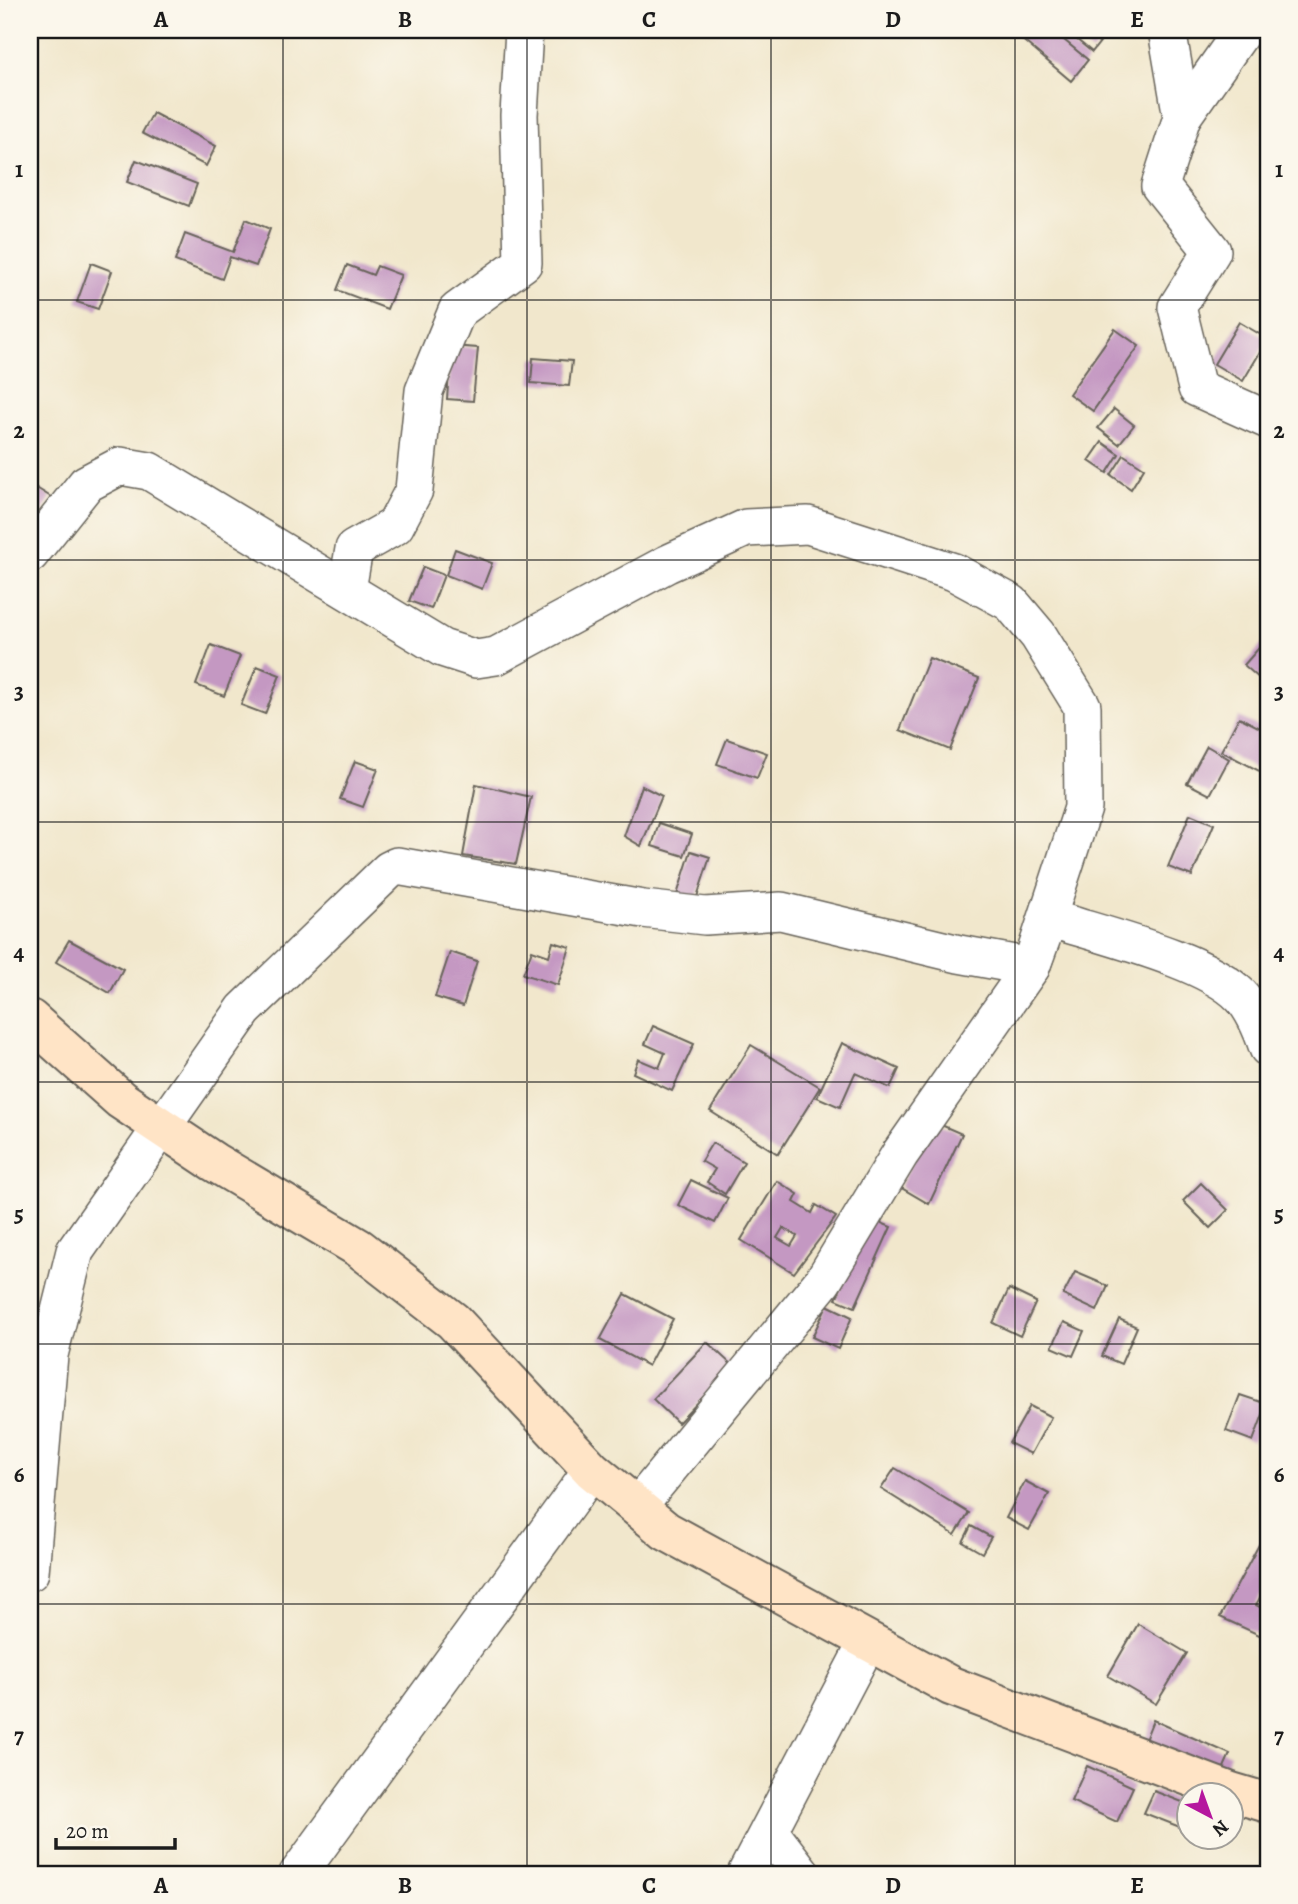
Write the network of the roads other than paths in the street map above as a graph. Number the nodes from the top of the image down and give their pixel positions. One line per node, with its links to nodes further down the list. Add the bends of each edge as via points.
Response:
1 (524, 30): 7 (street, via 519,115 523,263 457,311 424,391 414,490 396,526 354,549)
2 (1167, 30): 4 (street)
3 (1243, 30): 4 (street)
4 (1182, 117): 5 (street, via 1160,186 1212,251 1177,307 1196,388)
5 (1268, 420)
6 (30, 554): 7 (street, via 86,484 120,466 149,471)
7 (347, 590): 8 (street, via 442,648 476,659 496,656 667,564 746,528 808,525 954,572 1011,603 1038,635 1082,706 1083,808)
8 (1031, 967): 10 (street, via 1049,918 1204,969 1241,996); 11 (street, via 781,911 705,916 643,909 397,866 244,1010); 14 (street, via 900,1154 823,1281)
9 (30, 1019): 11 (street, via 121,1100)
10 (1268, 1048)
11 (162, 1127): 12 (street, via 359,1248 453,1321); 13 (street, via 75,1251 49,1355)
12 (592, 1470): 14 (street); 19 (street)
13 (35, 1475): 15 (street)
14 (637, 1507): 16 (street, via 666,1531)
15 (30, 1572)
16 (867, 1643): 17 (street, via 951,1686); 18 (street)
17 (1268, 1803)
18 (769, 1830): 20 (street); 21 (street)
19 (298, 1874)
20 (746, 1874)
21 (802, 1874)

